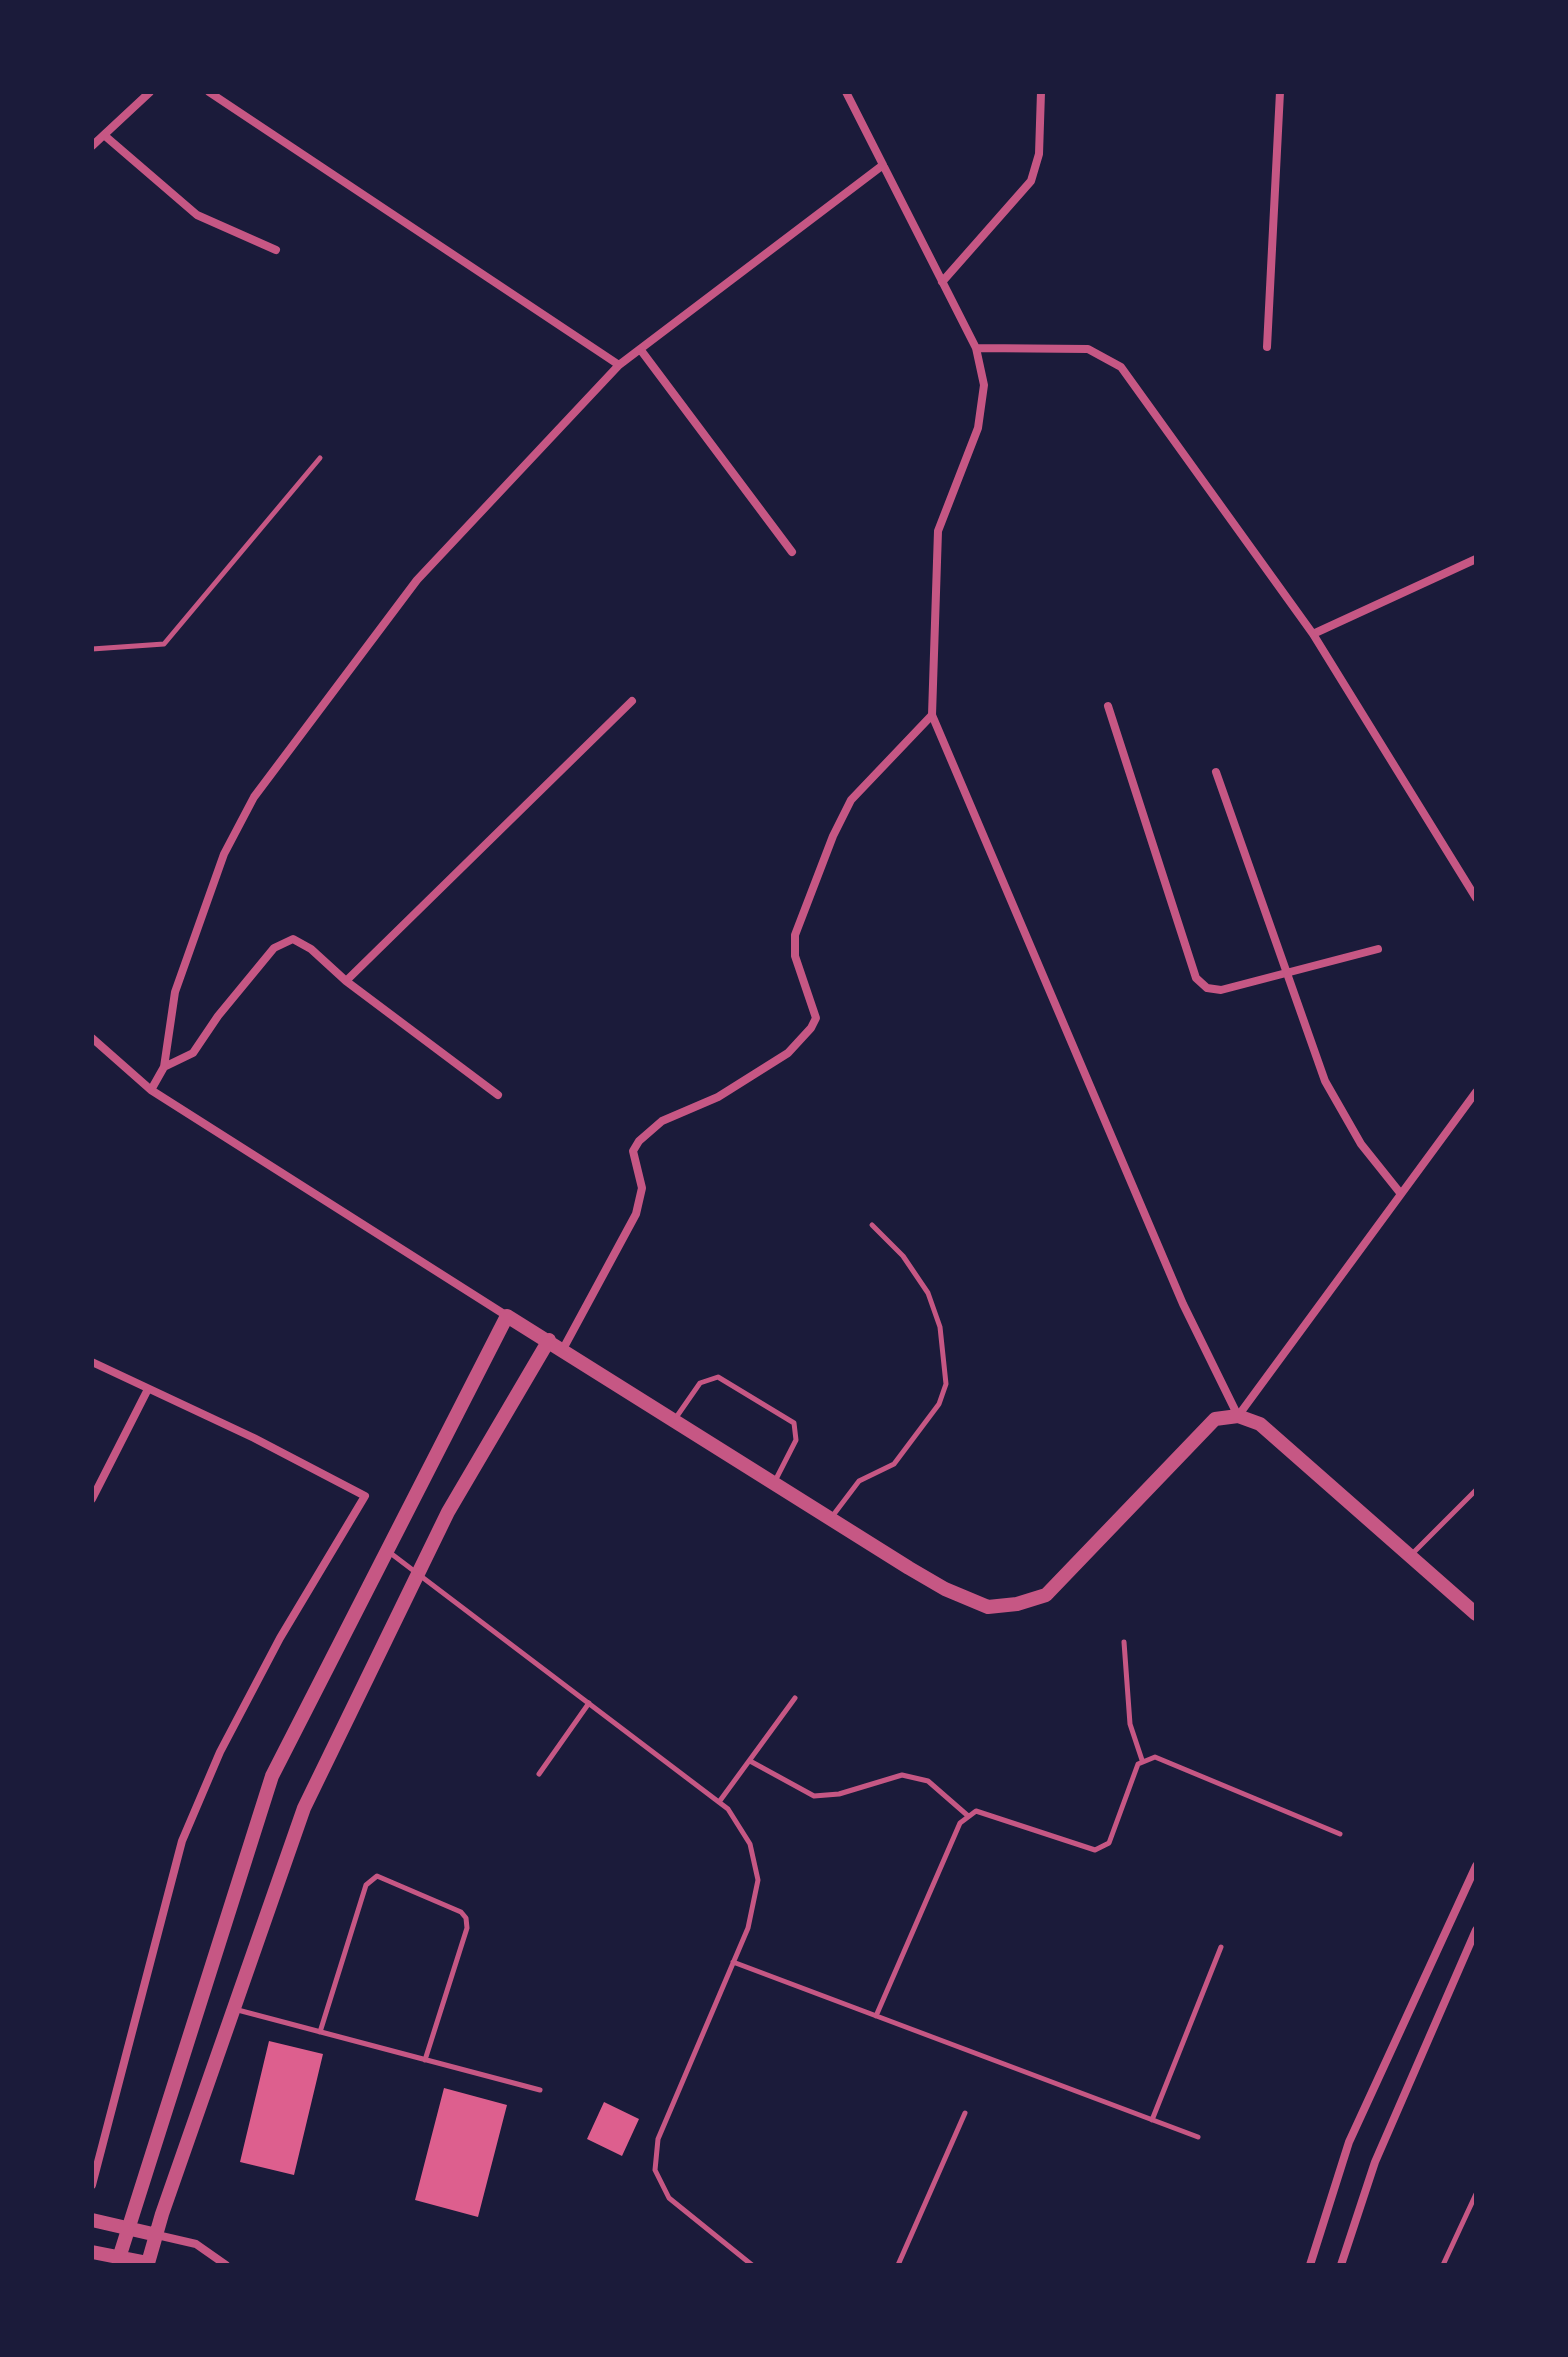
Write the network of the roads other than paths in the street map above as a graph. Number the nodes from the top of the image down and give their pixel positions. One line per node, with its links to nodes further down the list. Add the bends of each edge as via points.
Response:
1 (150, 92): 6 (street)
2 (209, 92): 14 (street)
3 (846, 92): 8 (street)
4 (1041, 92): 10 (street, via 1039,154 1031,181)
5 (1280, 92): 11 (street)
6 (104, 135): 7 (street); 9 (street, via 197,215)
7 (92, 146)
8 (883, 165): 10 (street); 13 (street)
9 (276, 250)
10 (942, 282): 12 (street)
11 (1267, 347)
12 (976, 348): 18 (street, via 1088,349 1121,367); 22 (street, via 984,385 978,428 938,531)
13 (640, 349): 14 (street); 16 (street)
14 (619, 365): 29 (street, via 417,580 254,797 224,854 184,965)
15 (320, 458): 19 (lane, via 164,644)
16 (792, 552)
17 (1476, 559): 18 (street)
18 (1313, 634): 24 (street)
19 (92, 649)
20 (632, 701): 27 (street)
21 (1108, 706): 26 (street, via 1196,978 1207,988 1221,990)
22 (932, 715): 37 (street, via 851,800 833,836 795,935 795,956 816,1018 811,1028 788,1053 718,1097 662,1121 639,1141 633,1151 642,1188 636,1214); 40 (street, via 1183,1304)
23 (1216, 772): 26 (street)
24 (1476, 898)
25 (1378, 949): 26 (street)
26 (1286, 973): 33 (street, via 1341,1113)
27 (346, 981): 29 (street, via 293,939 274,948 193,1053); 32 (street)
28 (92, 1038): 30 (street)
29 (164, 1067): 30 (street)
30 (151, 1090): 35 (street)
31 (1476, 1092): 33 (street)
32 (498, 1095)
33 (1401, 1194): 40 (street)
34 (872, 1225): 45 (lane, via 903,1256 928,1293 940,1327 946,1384 939,1404 894,1464 859,1481)
35 (507, 1316): 36 (street); 46 (street)
36 (549, 1340): 37 (street); 48 (street)
37 (563, 1349): 41 (street)
38 (92, 1362): 39 (street)
39 (147, 1391): 44 (street); 71 (street, via 254,1438 365,1496 280,1638 220,1752 182,1841)
40 (1238, 1416): 45 (street, via 1215,1419 1046,1595 1017,1604 988,1607 968,1601); 47 (street, via 1260,1424)
41 (675, 1420): 42 (street); 42 (lane, via 700,1383 718,1377 794,1423 796,1440)
42 (774, 1483): 45 (street)
43 (1476, 1490): 47 (lane)
44 (92, 1499)
45 (831, 1519)
46 (386, 1550): 48 (lane); 74 (street, via 272,1776)
47 (1411, 1556): 49 (street)
48 (418, 1573): 52 (lane); 63 (street, via 304,1808)
49 (1476, 1614)
50 (1124, 1642): 53 (lane, via 1130,1724)
51 (795, 1698): 54 (lane)
52 (589, 1703): 55 (lane); 56 (lane)
53 (1142, 1760): 57 (lane, via 1109,1843 1095,1850 976,1811); 58 (lane, via 1155,1757)
54 (750, 1761): 56 (lane); 57 (lane, via 814,1796 902,1775 928,1781)
55 (539, 1774)
56 (719, 1802): 62 (lane, via 750,1844 758,1880 748,1928)
57 (967, 1815): 64 (lane)
58 (1340, 1834)
59 (1476, 1866): 82 (street, via 1349,2142)
60 (1476, 1930): 83 (street, via 1375,2162)
61 (1221, 1947): 69 (lane)
62 (733, 1962): 64 (lane); 80 (lane, via 658,2139 655,2170 669,2198)
63 (233, 2009): 65 (lane); 75 (street)
64 (876, 2016): 69 (lane)
65 (320, 2032): 66 (lane); 66 (lane, via 366,1885 377,1876 466,1918)
66 (425, 2060): 67 (lane)
67 (540, 2090)
68 (965, 2113): 81 (lane)
69 (1152, 2120): 70 (lane)
70 (1198, 2137)
71 (92, 2185)
72 (1476, 2194): 84 (lane)
73 (92, 2220): 74 (street)
74 (128, 2228): 75 (street); 77 (street)
75 (157, 2235): 78 (street); 79 (street, via 196,2244)
76 (92, 2252): 77 (street)
77 (119, 2258): 78 (street)
78 (153, 2264)
79 (226, 2265)
80 (752, 2265)
81 (898, 2265)
82 (1310, 2265)
83 (1341, 2265)
84 (1443, 2265)

